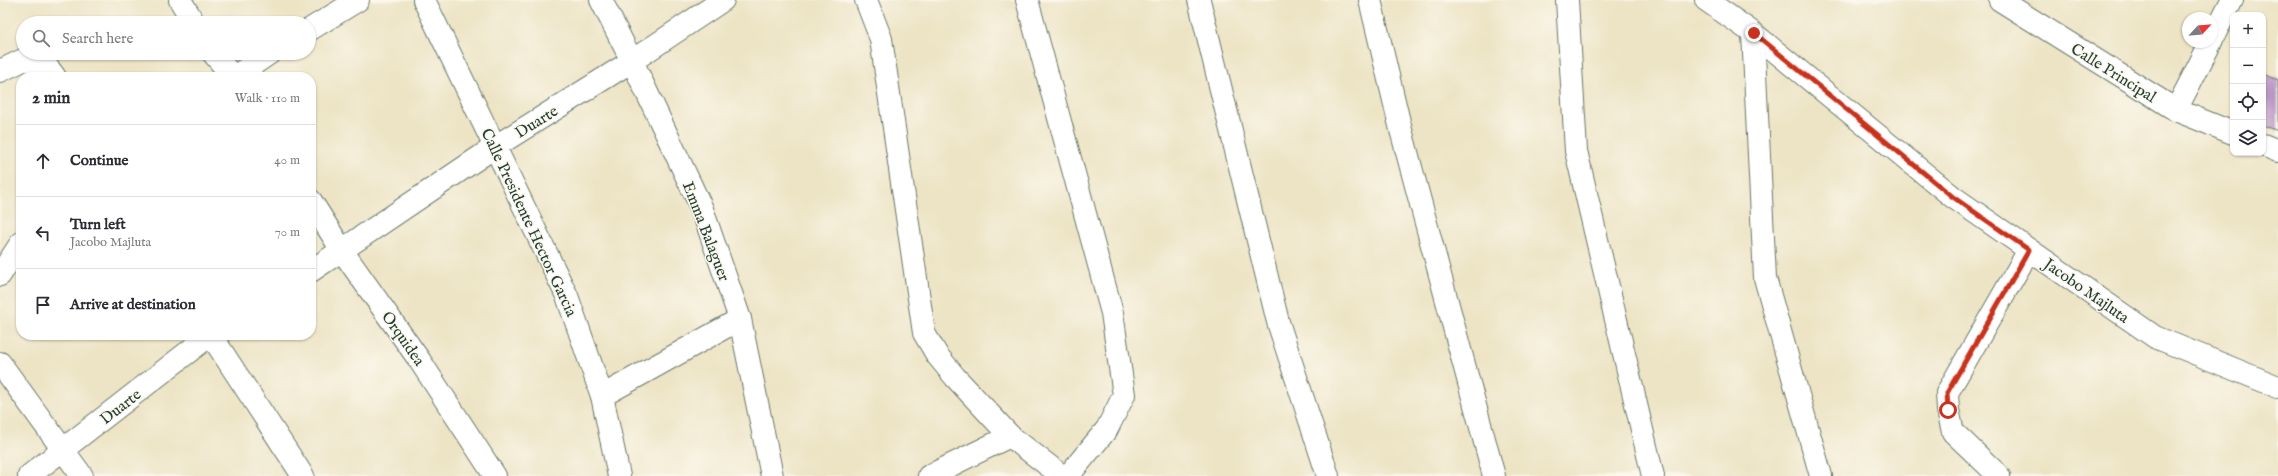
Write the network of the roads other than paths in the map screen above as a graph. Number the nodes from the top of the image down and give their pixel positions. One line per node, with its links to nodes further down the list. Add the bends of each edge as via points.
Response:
1 (180, 0): 14 (street)
2 (358, 0): 15 (street)
3 (424, 0): 30 (street, Calle Presidente Hector Garcia)
4 (601, 0): 23 (street, Emma Balaguer)
5 (723, 0): 23 (street, Duarte)
6 (866, 0): 45 (street, via 882,39 924,333 937,355 955,377)
7 (1028, 0): 55 (street, via 1112,312 1124,395 1107,429)
8 (1199, 0): 56 (street, via 1278,322)
9 (1370, 0): 57 (street, via 1401,130)
10 (1567, 0): 58 (street, via 1576,151)
11 (1706, 0): 17 (street, Jacobo Majluta)
12 (2000, 0): 28 (street, Calle Principal)
13 (2232, 0): 16 (street)
14 (190, 16)
15 (316, 26)
16 (2218, 27)
17 (1754, 33): 34 (street, Jacobo Majluta, via 1953,197); 59 (street, via 1765,278)
18 (2207, 48): 28 (street)
19 (23, 60): 24 (street)
20 (27, 60): 25 (street)
21 (219, 60): 26 (street)
22 (259, 60): 27 (street)
23 (632, 61): 30 (street, Duarte); 39 (street, Emma Balaguer, via 702,209)
24 (0, 71)
25 (51, 72)
26 (229, 72)
27 (241, 72)
28 (2176, 110): 29 (street, Calle Principal)
29 (2230, 132)
30 (496, 146): 36 (street, Duarte); 44 (street, Calle Presidente Hector Garcia, via 567,296)
31 (2266, 146): 32 (street)
32 (2278, 151)
33 (316, 209): 36 (street, Orquidea)
34 (2029, 250): 43 (street, Jacobo Majluta, via 2155,337); 60 (street, via 1947,393 1953,432)
35 (16, 251): 38 (street)
36 (343, 252): 37 (street, Duarte); 50 (street, Orquidea, via 420,361)
37 (316, 269)
38 (0, 275)
39 (740, 319): 44 (street); 52 (street, Emma Balaguer)
40 (204, 340): 46 (street, Duarte)
41 (213, 340): 49 (street)
42 (0, 363): 46 (street)
43 (2278, 388)
44 (602, 396): 51 (street, Calle Presidente Hector Garcia)
45 (1010, 436): 53 (street); 54 (street)
46 (64, 449): 47 (street, Duarte); 48 (street)
47 (28, 476)
48 (82, 476)
49 (302, 476)
50 (495, 476)
51 (619, 476)
52 (772, 476)
53 (929, 476)
54 (1062, 476)
55 (1068, 476)
56 (1328, 476)
57 (1494, 476)
58 (1653, 476)
59 (1821, 476)
60 (1999, 476)

